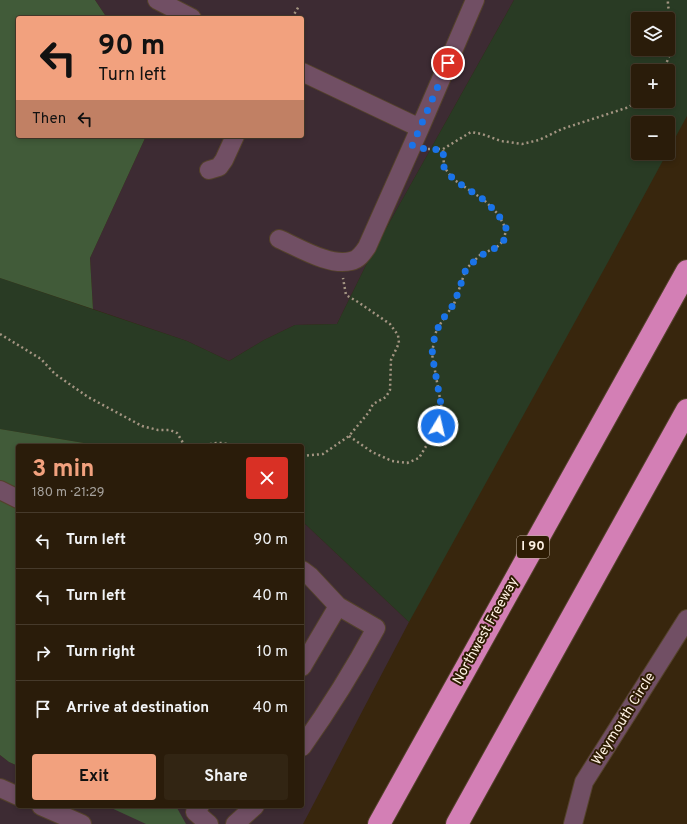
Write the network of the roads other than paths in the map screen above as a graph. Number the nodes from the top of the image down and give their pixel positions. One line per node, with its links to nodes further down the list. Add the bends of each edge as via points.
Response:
1 (157, 0): 3 (street)
2 (475, 0): 5 (street)
3 (188, 16)
4 (304, 73): 5 (street)
5 (420, 128): 8 (street, via 361,256 351,261 340,262 325,259)
6 (234, 138): 7 (street, via 219,167)
7 (209, 170)
8 (279, 239)
9 (687, 271): 26 (highway, Northwest Freeway / I 90)
10 (687, 410): 27 (highway)
11 (0, 490): 12 (street)
12 (16, 498)
13 (304, 572): 14 (street)
14 (338, 606): 16 (street); 17 (street, via 376,628)
15 (687, 619): 28 (street, Weymouth Circle, via 584,782)
16 (304, 664)
17 (304, 744)
18 (0, 788): 19 (street)
19 (16, 795)
20 (46, 808): 23 (street)
21 (198, 808): 24 (street, via 195,812)
22 (253, 808): 25 (street)
23 (82, 824)
24 (210, 824)
25 (235, 824)
26 (379, 824)
27 (457, 824)
28 (573, 824)

